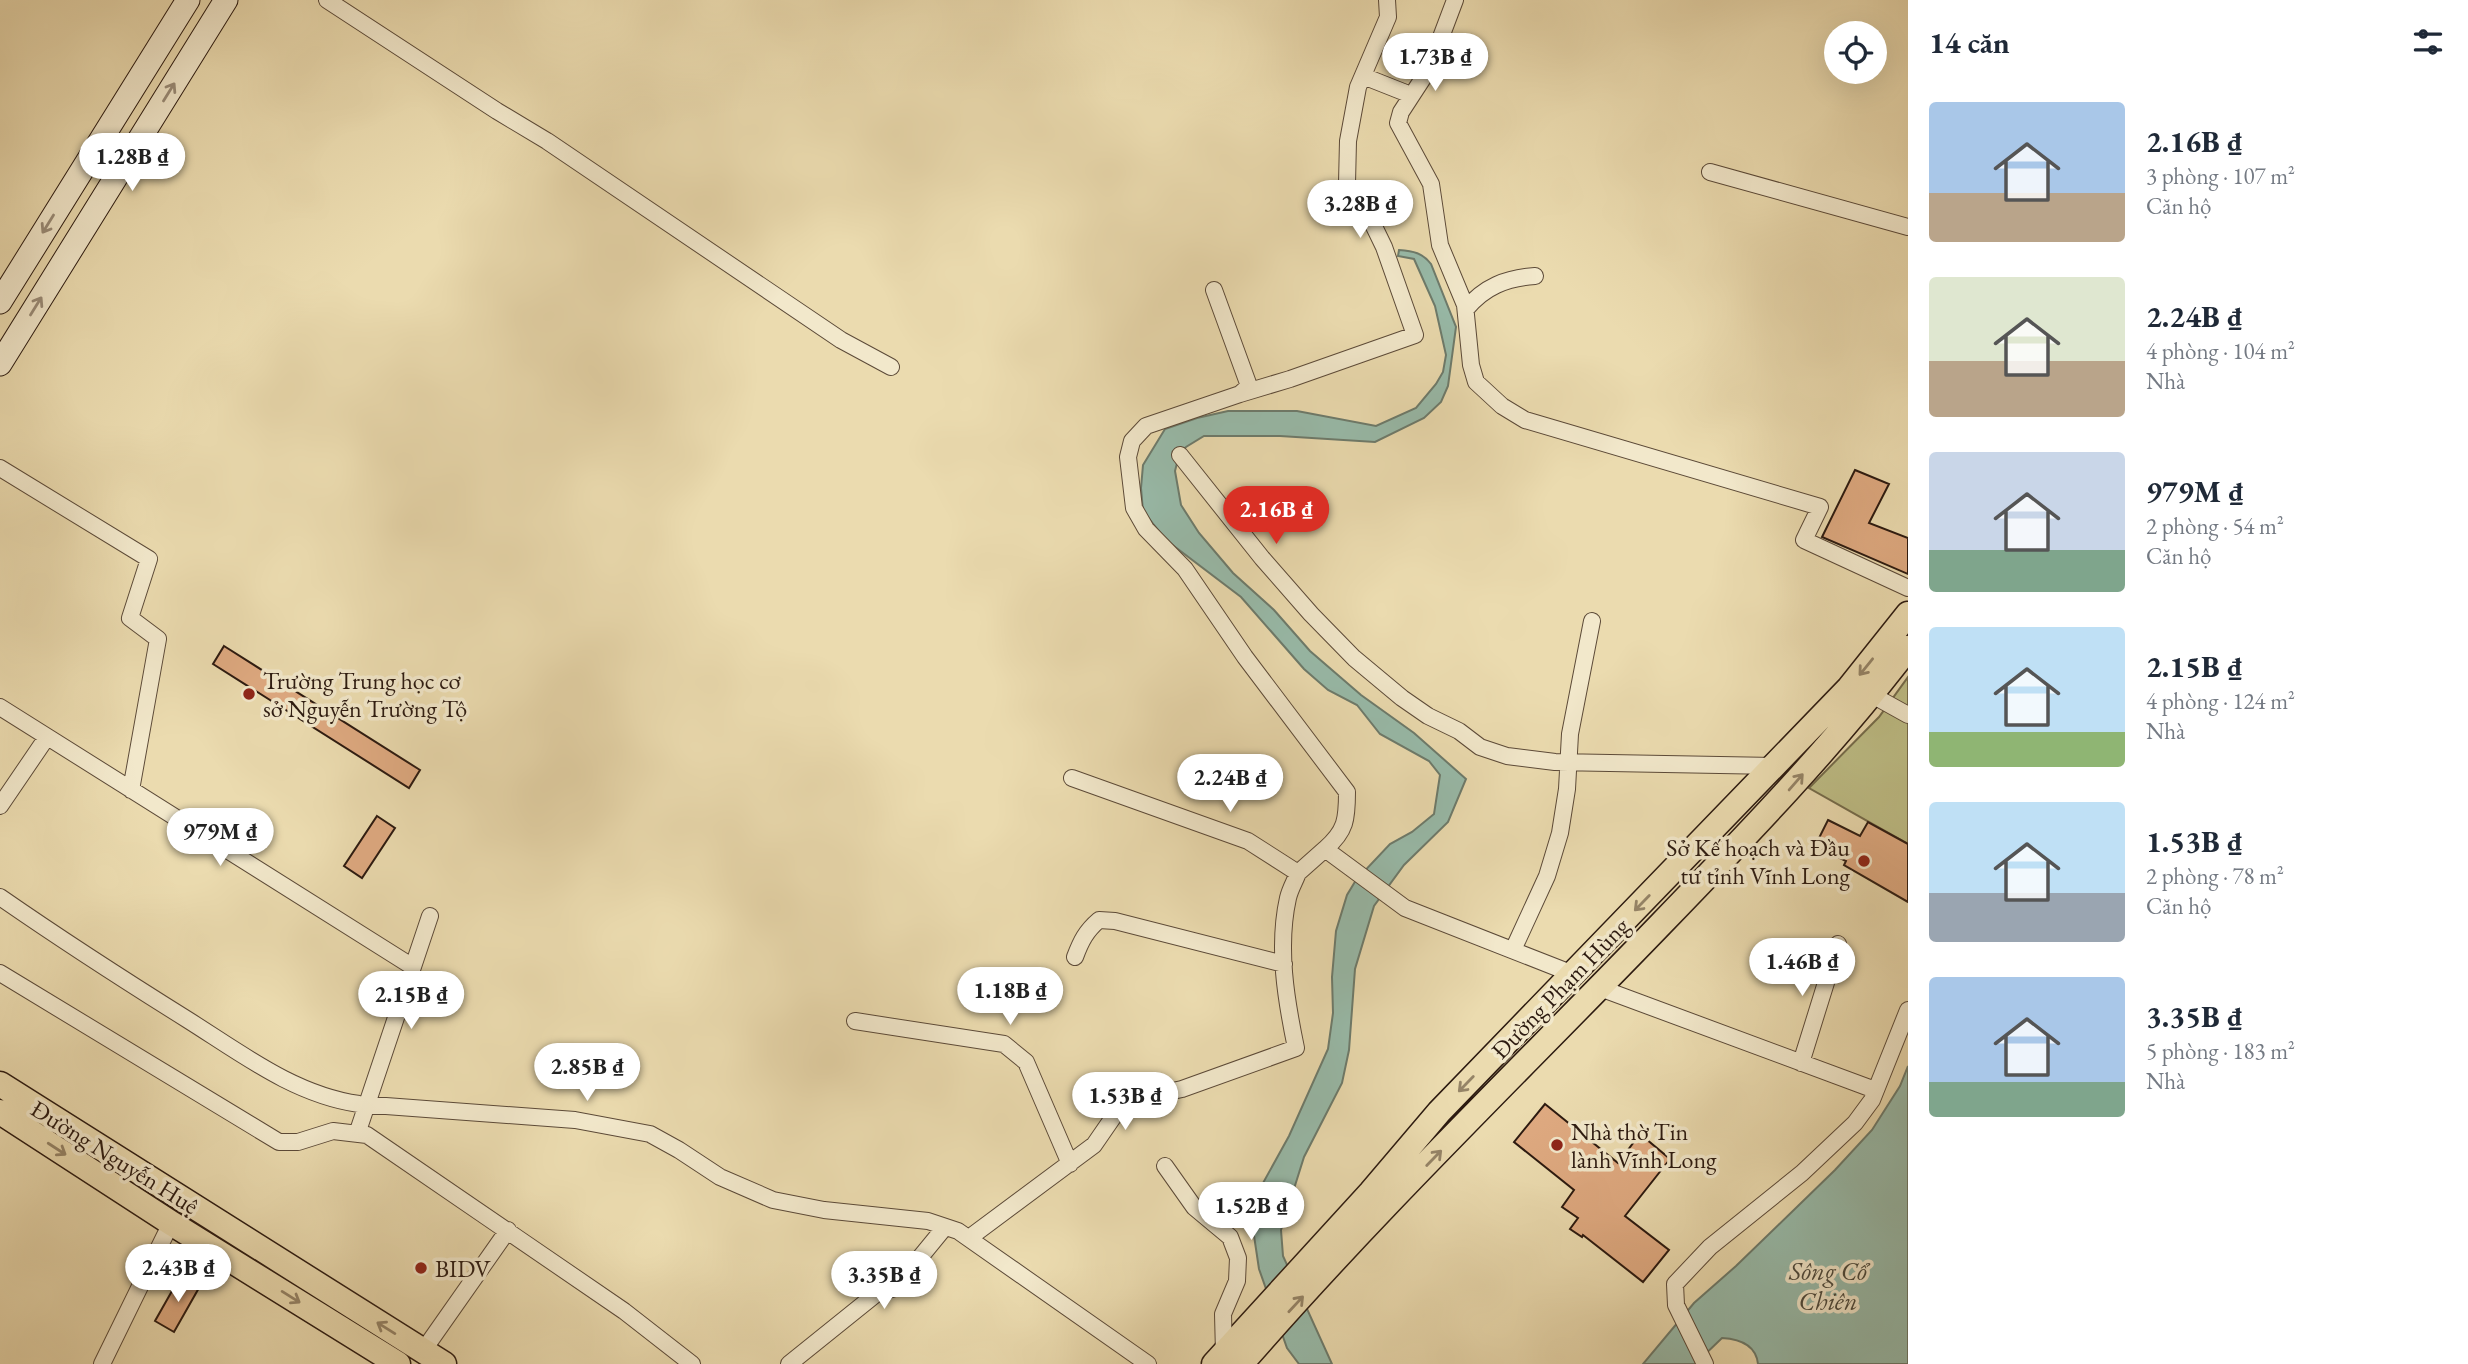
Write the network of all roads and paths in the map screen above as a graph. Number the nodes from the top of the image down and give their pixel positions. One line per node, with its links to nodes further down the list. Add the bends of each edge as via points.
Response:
1 (188, 0): 12 (main road, one-way to 12)
2 (226, 0): 14 (main road, one-way to 2)
3 (327, 0): 15 (street, via 547,141 841,340)
4 (1387, 0): 6 (street, via 1388,17)
5 (1455, 0): 7 (street, via 1429,69)
6 (1363, 76): 7 (street); 16 (street, via 1348,141 1347,183 1384,247 1415,335)
7 (1411, 95): 13 (street, via 1398,123 1431,184 1440,245)
8 (1710, 172): 9 (street)
9 (1908, 227)
10 (1535, 276): 13 (street, via 1499,282)
11 (1214, 290): 16 (street, via 1249,386)
12 (0, 302)
13 (1466, 309): 19 (street, via 1476,382 1502,406 1525,419 1820,507 1804,540)
14 (0, 364)
15 (891, 367)
16 (1240, 394): 34 (street, via 1146,426 1132,440 1128,457 1134,508 1146,530 1185,569 1347,792 1347,815 1339,836)
17 (1180, 455): 27 (street, via 1311,614 1402,698 1480,747 1507,756)
18 (0, 468): 30 (street, via 149,559 130,618 158,639)
19 (1908, 588)
20 (1908, 614): 28 (main road, Đường Phạm Hùng, one-way to 28, via 1849,688)
21 (1592, 621): 27 (street, via 1570,734)
22 (1908, 648): 23 (main road, Đường Phạm Hùng)
23 (1872, 695): 25 (street); 33 (main road, Đường Phạm Hùng, one-way to 23)
24 (0, 707): 26 (street)
25 (1908, 715)
26 (47, 737): 30 (street); 32 (street)
27 (1569, 762): 28 (street); 39 (street, via 1560,833 1547,876)
28 (1774, 766): 31 (main road, Đường Phạm Hùng)
29 (1072, 778): 35 (street, via 1236,836)
30 (131, 790): 42 (street)
31 (1749, 793): 33 (main road); 44 (main road, Đường Phạm Hùng, one-way to 44)
32 (0, 806)
33 (1768, 814): 45 (main road, Đường Phạm Hùng)
34 (1325, 849): 35 (street); 39 (street, via 1405,908)
35 (1298, 873): 41 (street, via 1288,897)
36 (0, 897): 51 (street, via 271,1072 308,1091)
37 (430, 916): 42 (street)
38 (1839, 944): 48 (street)
39 (1513, 950): 44 (street)
40 (1076, 957): 41 (street, via 1080,942 1099,920)
41 (1284, 964): 54 (street, via 1296,1048 1182,1089 1135,1099 1114,1116 1094,1145)
42 (413, 967): 51 (street)
43 (0, 973): 53 (street, via 279,1142 298,1142 333,1131)
44 (1573, 974): 56 (main road, Đường Phạm Hùng, one-way to 56, via 1439,1112)
45 (1600, 988): 48 (street); 56 (main road, Đường Phạm Hùng, one-way to 45)
46 (1908, 1010): 50 (street)
47 (855, 1020): 54 (street, via 1004,1044 1026,1062)
48 (1801, 1063): 50 (street)
49 (0, 1084): 57 (main road, Đường Nguyễn Huệ)
50 (1875, 1090): 69 (street, via 1855,1123 1802,1173 1710,1247 1675,1284 1676,1305)
51 (367, 1104): 53 (street); 59 (street, via 575,1120 650,1134 720,1177 774,1200)
52 (0, 1112): 58 (main road, Đường Nguyễn Huệ, one-way to 58)
53 (357, 1134): 60 (street, via 367,1135)
54 (1070, 1164): 61 (street)
55 (1165, 1167): 63 (street, via 1194,1207 1230,1237 1238,1258 1237,1281 1223,1314)
56 (1379, 1199): 63 (main road, Đường Phạm Hùng, one-way to 56); 63 (main road, Đường Phạm Hùng, via 1250,1322)
57 (185, 1201): 58 (main road); 62 (main road, Đường Nguyễn Huệ, one-way to 57)
58 (171, 1223): 64 (street); 65 (main road, Đường Nguyễn Huệ, one-way to 65)
59 (945, 1227): 61 (street); 67 (street, via 895,1288 876,1294)
60 (509, 1230): 62 (street); 66 (street)
61 (969, 1238): 68 (street)
62 (433, 1358)
63 (1238, 1360)
64 (102, 1364)
65 (398, 1364)
66 (692, 1364)
67 (789, 1364)
68 (1148, 1364)
69 (1705, 1364)

